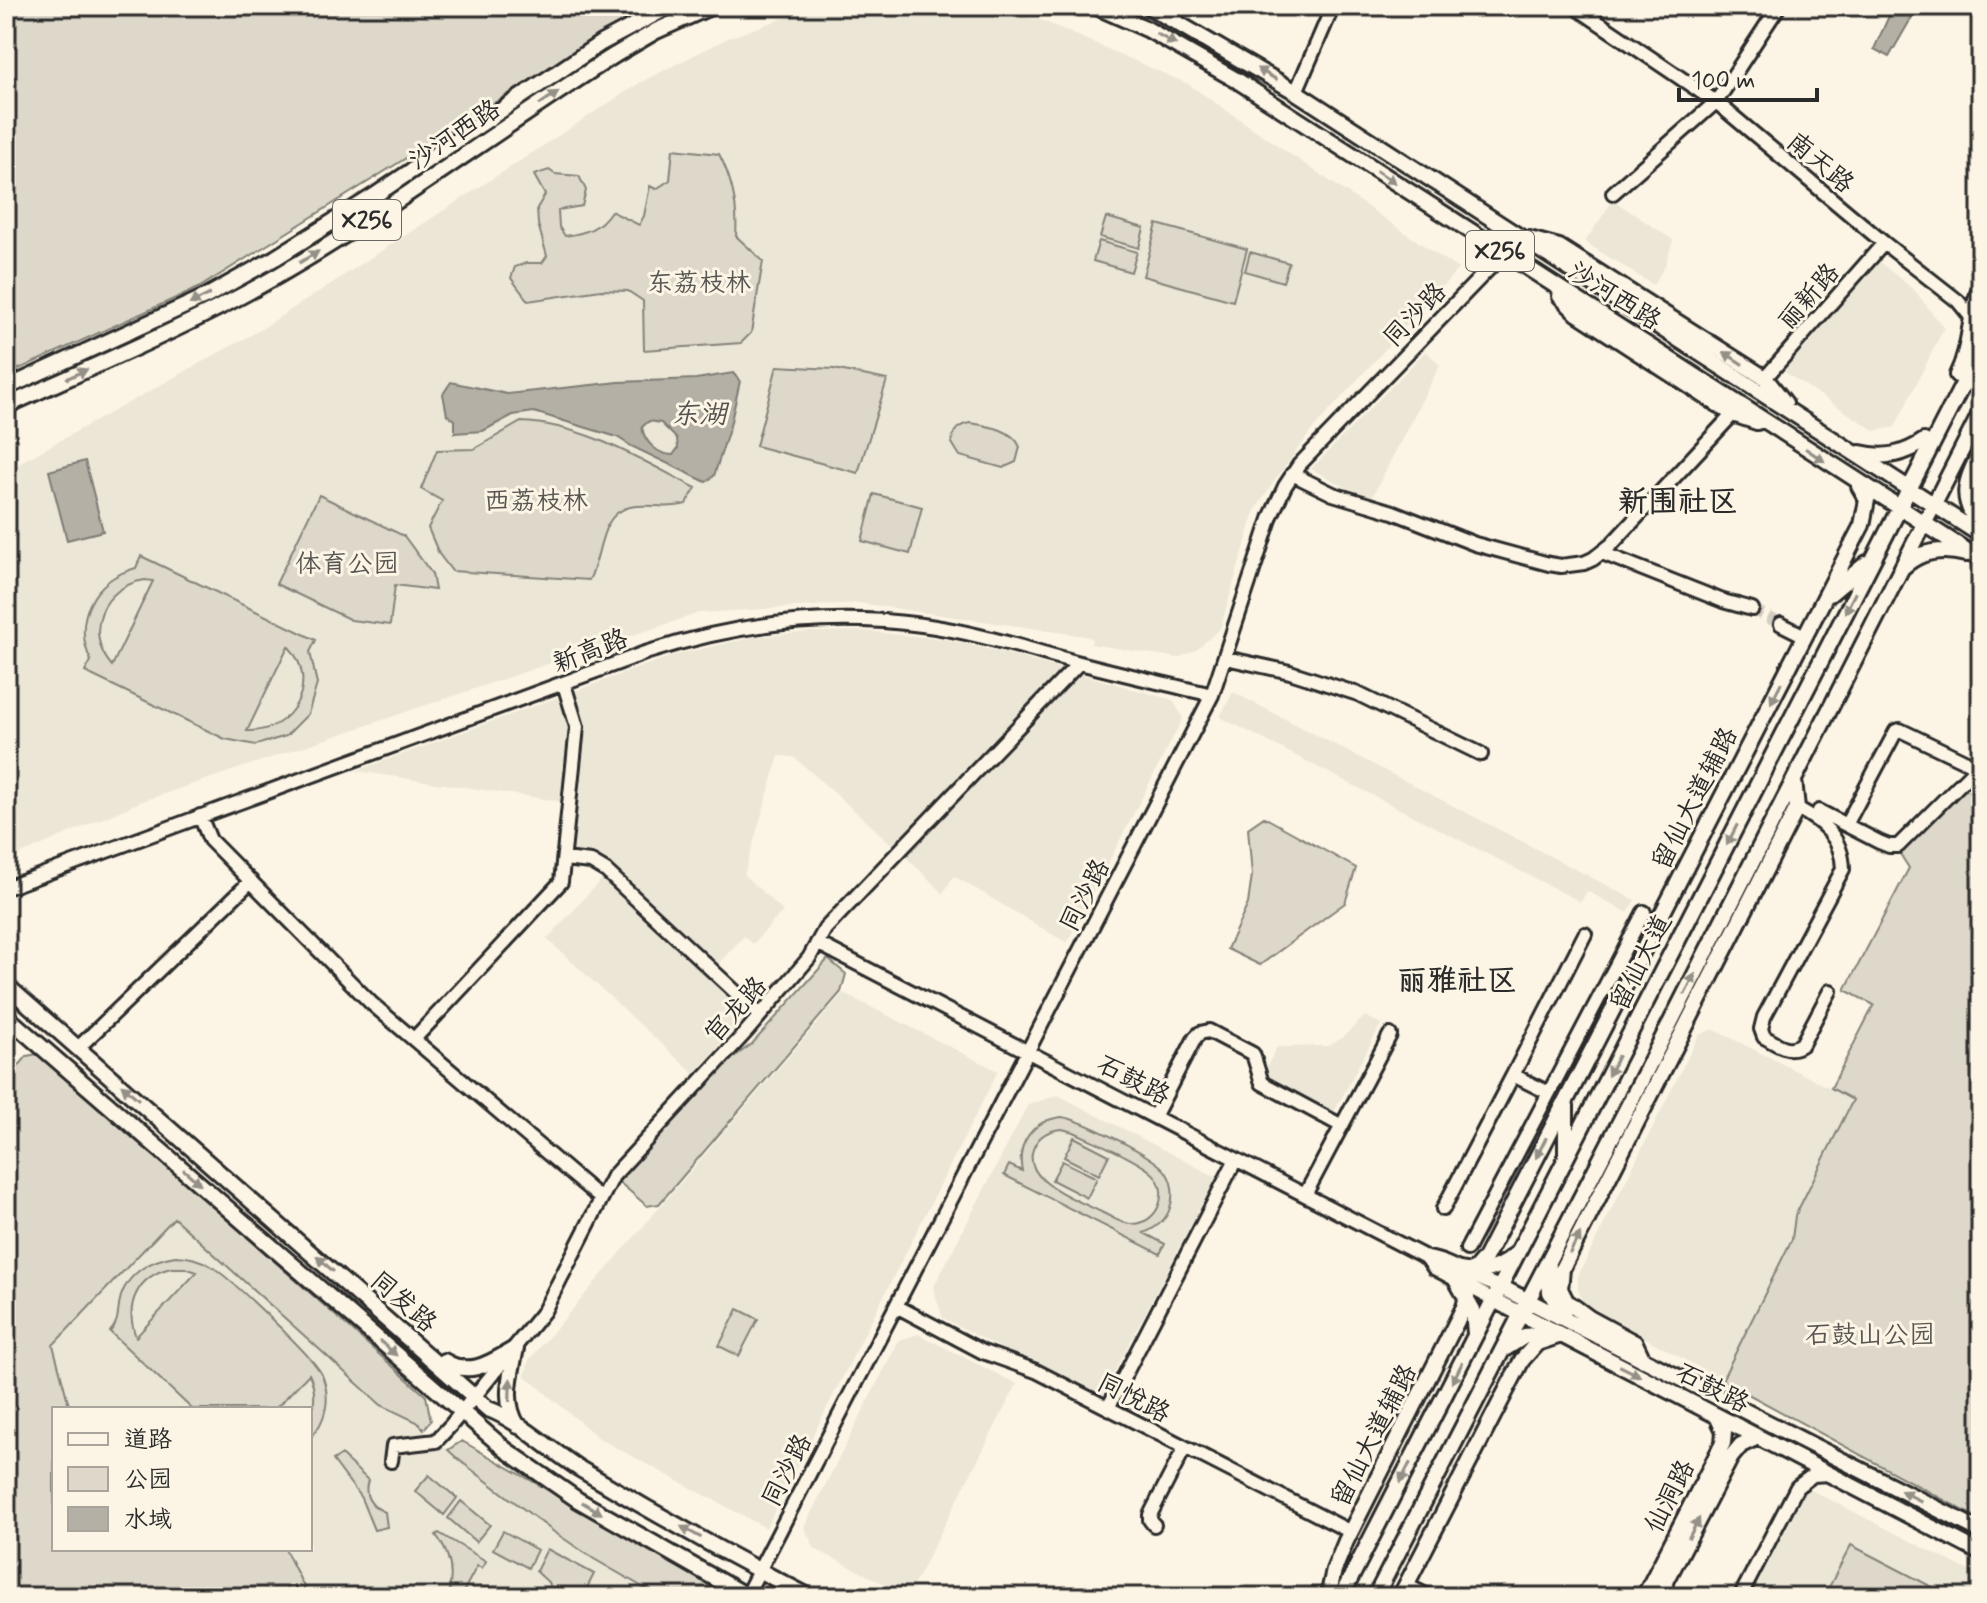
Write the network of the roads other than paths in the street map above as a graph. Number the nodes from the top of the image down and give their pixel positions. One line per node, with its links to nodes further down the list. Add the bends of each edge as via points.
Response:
1 (670, 6): 20 (main road, 沙河西路 / X256, one-way to 20, via 601,43 275,258 207,296)
2 (712, 6): 21 (main road, 沙河西路 / X256, one-way to 2, via 249,292 350,232 615,55)
3 (1095, 6): 13 (main road, 沙河西路 / X256, one-way to 13, via 1238,81)
4 (1148, 6): 8 (main road, 沙河西路 / X256, one-way to 4)
5 (1333, 6): 8 (street)
6 (1574, 6): 9 (street, 南天路)
7 (1779, 6): 9 (street)
8 (1296, 92): 11 (main road, 沙河西路 / X256)
9 (1716, 102): 10 (street); 12 (street, 南天路)
10 (1613, 193)
11 (1521, 237): 19 (main road, one-way to 11, via 1559,247); 22 (main road, 沙河西路 / X256)
12 (1884, 243): 16 (street, 南天路); 19 (street, 丽新路)
13 (1504, 253): 14 (main road, 沙河西路 / X256); 29 (street, 同沙路)
14 (1543, 278): 24 (main road, via 1577,313); 25 (main road, 沙河西路 / X256)
15 (1978, 293): 16 (street); 17 (main road)
16 (1958, 301): 17 (street, 南天路)
17 (1971, 317): 26 (main road, via 1964,363)
18 (1981, 349): 31 (main road, 留仙大道)
19 (1765, 378): 22 (main road)
20 (6, 388)
21 (6, 406)
22 (1789, 410): 27 (main road, 沙河西路 / X256)
23 (1981, 412): 32 (main road)
24 (1733, 414): 25 (main road); 37 (street)
25 (1778, 430): 30 (main road, 沙河西路 / X256, one-way to 30)
26 (1924, 441): 27 (main road, via 1891,456); 31 (main road, via 1911,467)
27 (1851, 450): 31 (main road, 沙河西路 / X256)
28 (1981, 451): 35 (main road, via 1965,486 1969,508)
29 (1292, 474): 37 (street, via 1333,494 1475,544 1549,564 1584,563); 45 (street, 同沙路, via 1271,516)
30 (1857, 483): 33 (main road, 沙河西路 / X256); 41 (main road, 留仙大道辅路, via 1867,500 1865,518)
31 (1910, 488): 32 (main road, 沙河西路 / X256); 33 (main road, 留仙大道)
32 (1934, 504): 34 (main road); 36 (main road, 沙河西路 / X256)
33 (1899, 509): 34 (main road, 沙河西路 / X256); 38 (main road, 留仙大道)
34 (1923, 525): 39 (main road, 沙河西路 / X256); 40 (main road)
35 (1981, 528)
36 (1981, 535)
37 (1602, 553): 42 (street)
38 (1873, 558): 41 (main road); 76 (main road, 留仙大道, one-way to 76)
39 (1978, 558): 40 (main road, via 1955,551 1927,553)
40 (1898, 574): 51 (main road)
41 (1824, 599): 44 (main road, 留仙大道辅路)
42 (1752, 609)
43 (1781, 624): 44 (street)
44 (1805, 636): 72 (main road, 留仙大道辅路, one-way to 72)
45 (1226, 658): 48 (street, 同沙路); 49 (street, via 1358,694)
46 (1079, 663): 47 (street, 新高路, via 946,629 808,621 698,637); 48 (street, 新高路); 61 (street, 官龙路)
47 (564, 684): 54 (street, 新高路); 56 (street, via 577,727)
48 (1212, 695): 69 (street, 同沙路)
49 (1481, 754)
50 (1979, 765): 55 (street, via 1898,846); 55 (street, via 1896,731)
51 (1793, 780): 52 (main road); 80 (main road, one-way to 51)
52 (1797, 808): 63 (street, via 1820,820 1837,842 1843,869 1764,1017 1764,1037 1787,1049 1802,1044); 77 (main road)
53 (1819, 811): 55 (street)
54 (200, 816): 57 (street, via 210,840); 58 (street, 新高路)
55 (1846, 825)
56 (564, 859): 64 (street, via 591,862 606,871); 67 (street, via 561,882)
57 (251, 881): 67 (street, via 371,1003); 68 (street)
58 (6, 888)
59 (1644, 912): 71 (street)
60 (1585, 934): 70 (street)
61 (817, 943): 64 (street, 官龙路); 69 (street, 石鼓路)
62 (6, 985): 68 (main road, 同发路)
63 (1830, 991)
64 (760, 1015): 79 (street, 官龙路, via 613,1176)
65 (6, 1016): 100 (main road, 同发路, one-way to 100)
66 (1390, 1035): 74 (street)
67 (414, 1039): 79 (street)
68 (79, 1047): 93 (main road, 同发路, one-way to 68)
69 (1028, 1051): 73 (street, 石鼓路); 88 (street, 同沙路)
70 (1513, 1075): 71 (street); 81 (street)
71 (1549, 1093): 83 (street)
72 (1566, 1101): 76 (main road); 85 (main road, 留仙大道辅路, one-way to 85, via 1485,1258)
73 (1154, 1117): 74 (street, via 1195,1038 1209,1031 1253,1054 1262,1083); 75 (street, 石鼓路)
74 (1342, 1126): 78 (street)
75 (1236, 1159): 78 (street, 石鼓路); 99 (street)
76 (1566, 1160): 82 (main road, 留仙大道)
77 (1611, 1171): 80 (main road); 96 (main road, one-way to 77, via 1635,1343 1576,1310 1560,1289 1562,1269)
78 (1305, 1195): 85 (street, 石鼓路)
79 (600, 1198): 94 (street, 官龙路, via 555,1292)
80 (1578, 1203): 84 (main road)
81 (1443, 1209)
82 (1521, 1246): 85 (main road, via 1502,1265); 86 (main road, 留仙大道)
83 (1467, 1249)
84 (1551, 1256): 89 (main road); 90 (main road, via 1550,1292)
85 (1462, 1274): 86 (street, 石鼓路); 87 (main road)
86 (1497, 1293): 89 (main road, 石鼓路); 92 (main road, 留仙大道)
87 (1467, 1297): 92 (main road, via 1476,1323); 106 (main road, 留仙大道辅路)
88 (896, 1306): 99 (street, 同悦路); 116 (street, 同沙路)
89 (1524, 1308): 90 (main road, 石鼓路); 91 (main road, 石鼓路); 95 (main road)
90 (1574, 1324): 96 (main road, 石鼓路)
91 (1561, 1335): 95 (main road, via 1525,1336); 101 (main road, 石鼓路, one-way to 101); 111 (main road, via 1537,1343 1522,1360)
92 (1472, 1342): 98 (main road, 留仙大道, one-way to 98)
93 (417, 1344): 94 (main road, via 455,1368 468,1370); 97 (main road, 同发路)
94 (516, 1348): 97 (street, 官龙路); 103 (main road, one-way to 94, via 511,1412 508,1390)
95 (1498, 1359): 102 (main road)
96 (1643, 1360): 113 (main road, 石鼓路, one-way to 96)
97 (475, 1397): 100 (street, 官龙路); 103 (main road, 同发路)
98 (1441, 1404): 106 (main road); 121 (main road, 留仙大道, one-way to 121)
99 (1108, 1408): 105 (street, 同悦路)
100 (461, 1413): 108 (street, 官龙路, via 436,1441 393,1446); 118 (main road, 同发路, one-way to 118, via 555,1485)
101 (1717, 1416): 104 (main road, 石鼓路); 124 (main road, 仙洞路, via 1724,1431 1720,1451)
102 (1465, 1423): 111 (main road); 122 (main road)
103 (521, 1429): 116 (main road, 同发路, one-way to 103, via 599,1480)
104 (1758, 1437): 107 (main road, 石鼓路); 125 (main road, 仙洞路, one-way to 104, via 1731,1457)
105 (1185, 1447): 112 (street, via 1150,1515); 114 (street, 同悦路)
106 (1393, 1448): 114 (main road, 留仙大道辅路)
107 (1786, 1451): 109 (main road, 石鼓路); 110 (street, via 1798,1468)
108 (391, 1461)
109 (1831, 1474): 110 (street, via 1813,1475); 115 (main road, 石鼓路)
110 (1797, 1487): 126 (street)
111 (1449, 1501): 117 (main road)
112 (1154, 1525)
113 (1981, 1531)
114 (1351, 1532): 120 (main road, 留仙大道辅路)
115 (1981, 1553)
116 (759, 1570): 118 (street, 同沙路); 119 (main road, 同发路)
117 (1403, 1591): 123 (street)
118 (747, 1596)
119 (810, 1597)
120 (1328, 1597)
121 (1341, 1597)
122 (1375, 1597)
123 (1430, 1597)
124 (1644, 1597)
125 (1658, 1597)
126 (1740, 1597)

